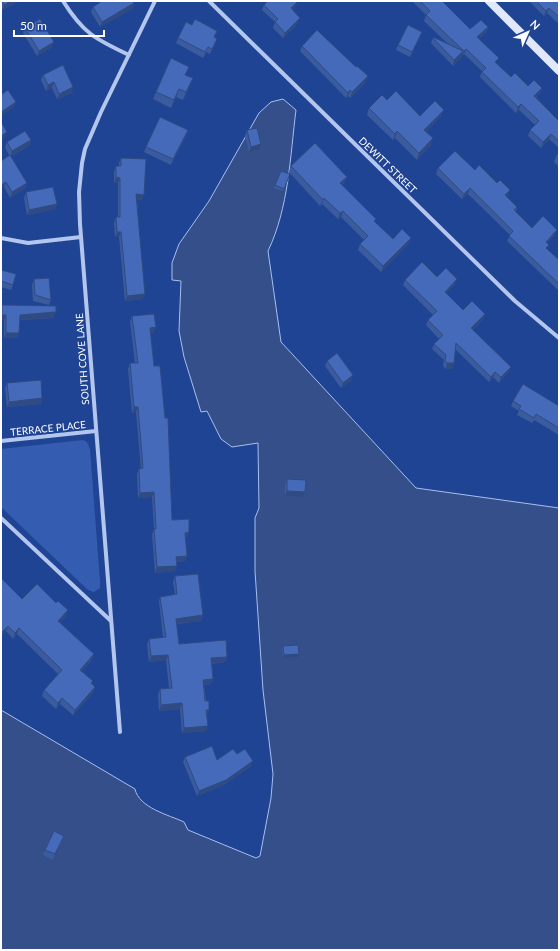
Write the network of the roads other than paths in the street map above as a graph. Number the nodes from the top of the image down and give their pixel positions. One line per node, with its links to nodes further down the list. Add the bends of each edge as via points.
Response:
1 (63, 1): 5 (street, via 77,23 90,36)
2 (155, 1): 5 (street, SOUTH COVE LANE)
3 (209, 1): 9 (street, DEWITT STREET, via 515,301)
4 (489, 1): 6 (street)
5 (129, 55): 7 (street, SOUTH COVE LANE, via 83,156 79,192)
6 (559, 71)
7 (81, 237): 8 (street, via 28,243); 10 (street, SOUTH COVE LANE)
8 (1, 238)
9 (559, 338)
10 (96, 431): 11 (street, TERRACE PLACE); 13 (street, SOUTH COVE LANE)
11 (1, 441)
12 (1, 518): 13 (street)
13 (111, 621): 14 (street, SOUTH COVE LANE)
14 (120, 732)

